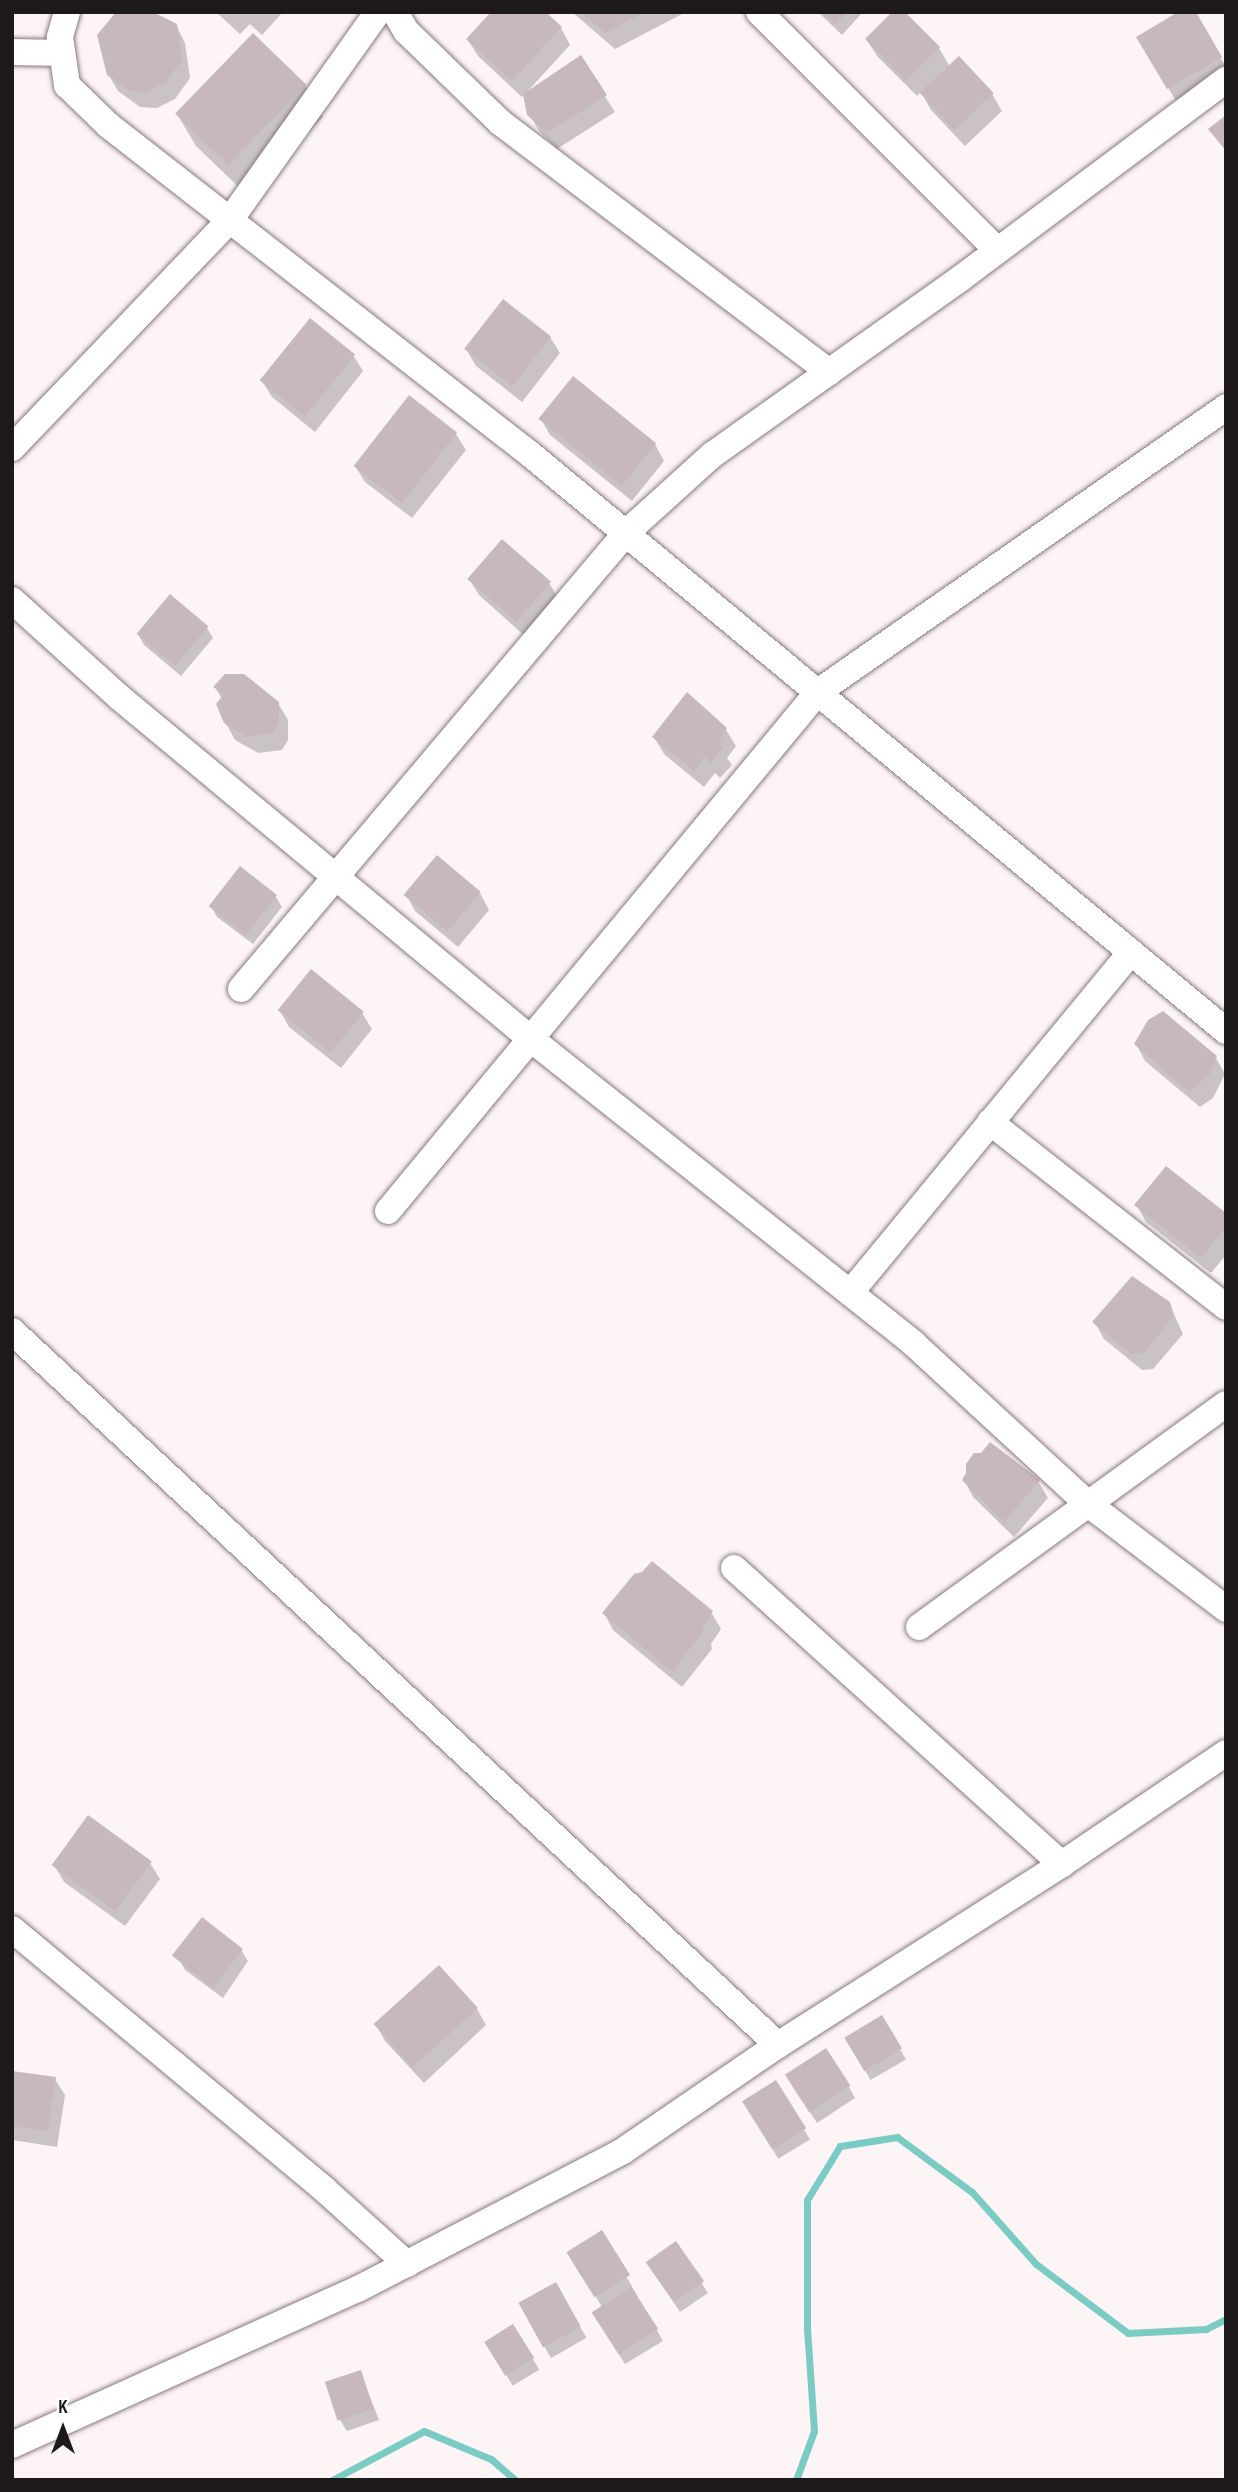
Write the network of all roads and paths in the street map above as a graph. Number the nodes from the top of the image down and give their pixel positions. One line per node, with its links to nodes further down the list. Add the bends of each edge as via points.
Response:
1 (67, 12): 6 (street, via 60,37)
2 (378, 12): 8 (street)
3 (395, 12): 10 (street, via 406,30 501,123)
4 (759, 12): 9 (street)
5 (12, 52): 6 (street)
6 (62, 53): 8 (street, via 67,85 108,125)
7 (1226, 80): 9 (street)
8 (230, 220): 12 (street); 13 (street)
9 (997, 250): 10 (street)
10 (829, 372): 13 (street, via 712,455)
11 (1226, 407): 15 (street)
12 (12, 448)
13 (626, 533): 15 (street); 16 (street)
14 (12, 600): 16 (street, via 119,697)
15 (818, 692): 17 (street); 20 (street)
16 (338, 877): 18 (street); 20 (street)
17 (1130, 951): 19 (street); 21 (street)
18 (242, 989)
19 (1226, 1031)
20 (531, 1039): 22 (street); 23 (street)
21 (990, 1122): 23 (street); 24 (street)
22 (388, 1211)
23 (850, 1293): 27 (street, via 915,1344)
24 (1226, 1307)
25 (12, 1331): 34 (street)
26 (1226, 1404): 27 (street)
27 (1087, 1503): 29 (street); 30 (street)
28 (734, 1568): 32 (street)
29 (1226, 1609)
30 (919, 1627)
31 (1226, 1753): 32 (street)
32 (1062, 1864): 34 (street)
33 (12, 1929): 35 (street, via 324,2189)
34 (778, 2045): 35 (street, via 623,2151)
35 (407, 2264): 36 (street)
36 (12, 2445)

